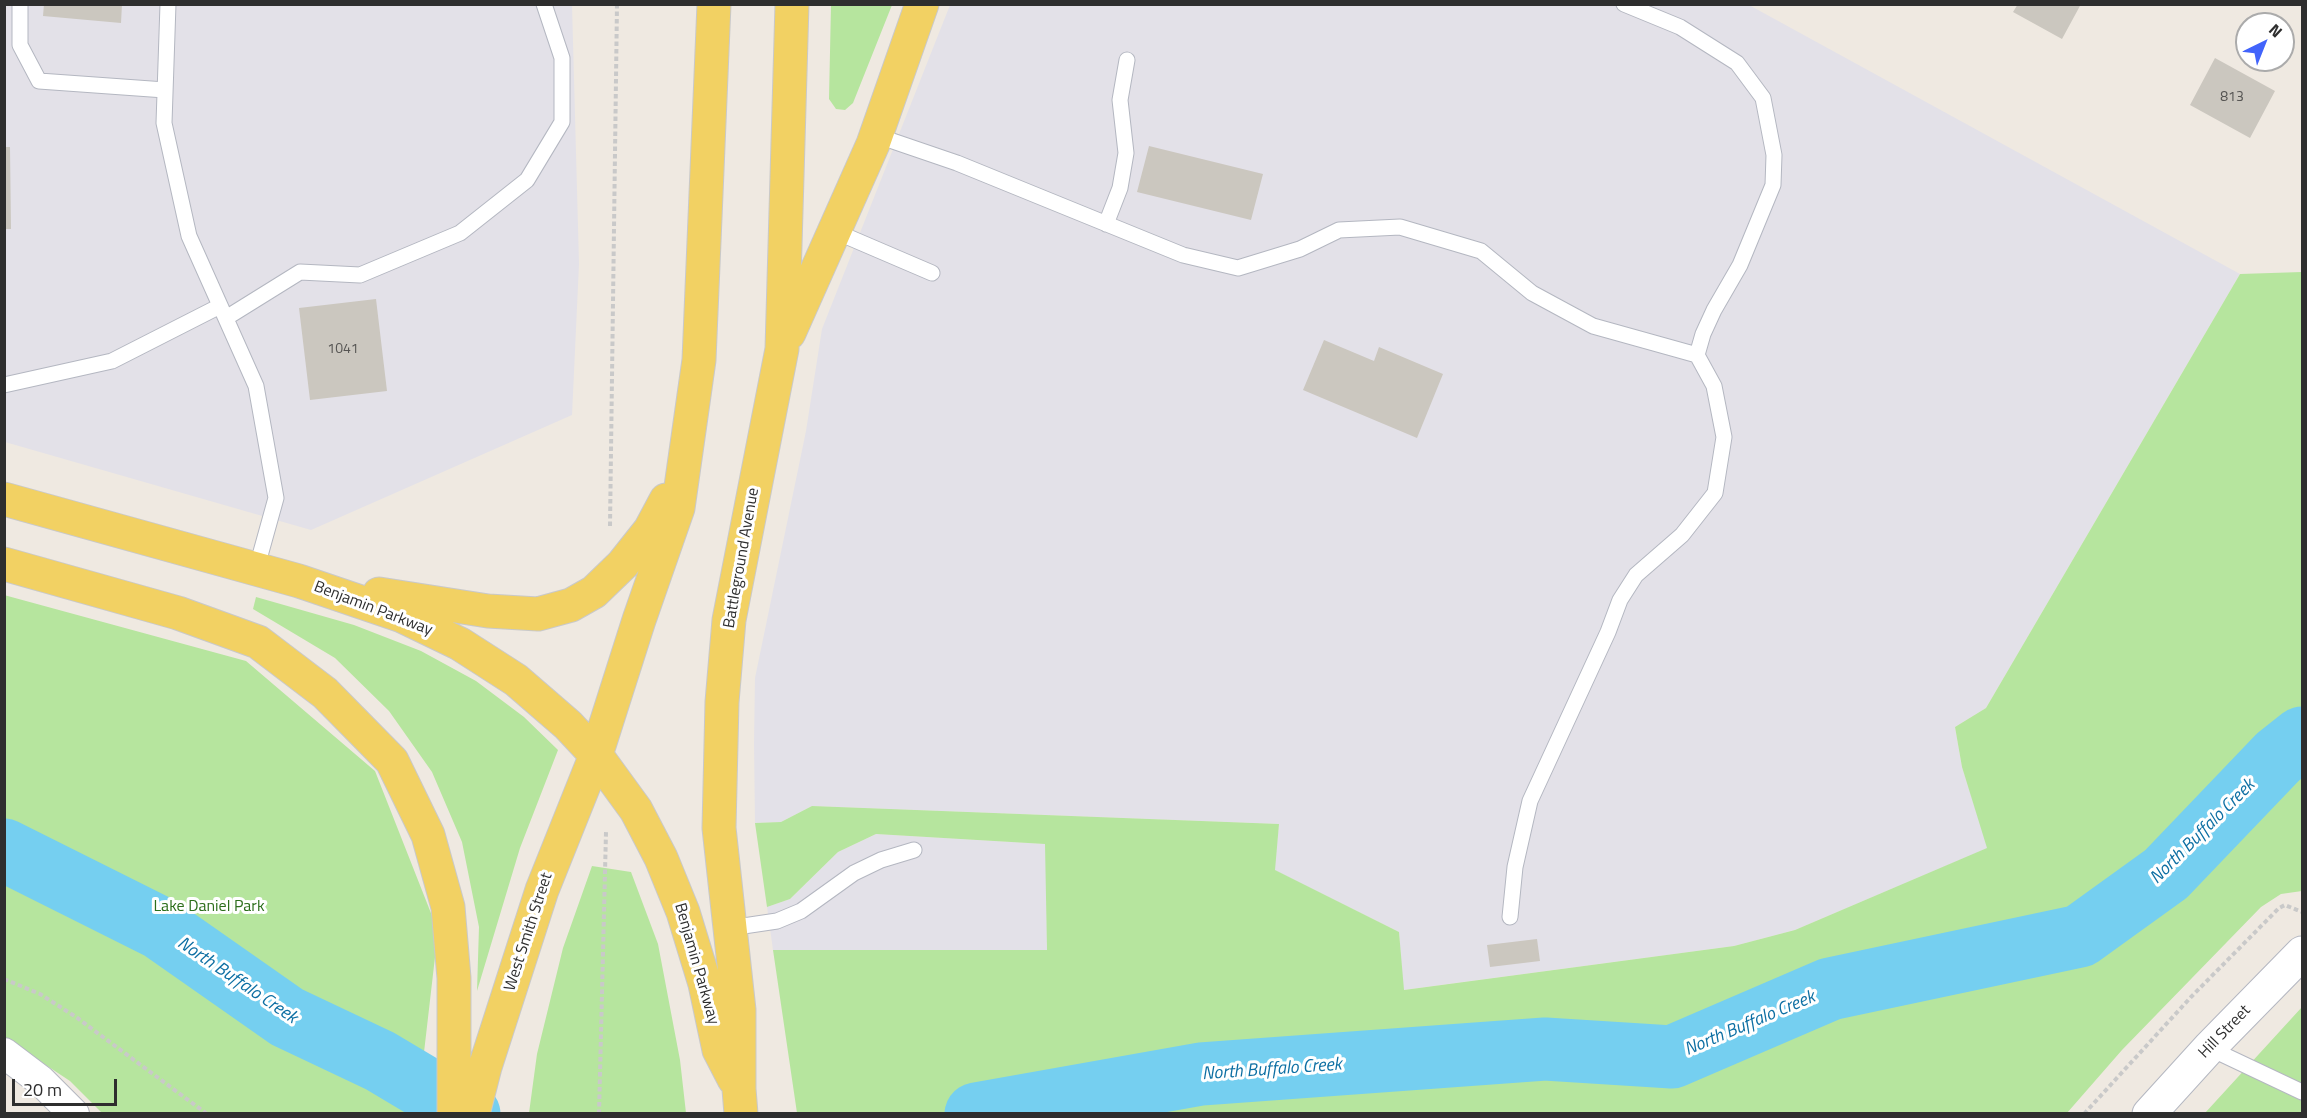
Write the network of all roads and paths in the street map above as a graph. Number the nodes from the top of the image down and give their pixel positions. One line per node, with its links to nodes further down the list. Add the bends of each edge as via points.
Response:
1 (20, 4): 10 (lane, via 20,45 39,81)
2 (168, 4): 10 (lane)
3 (544, 4): 15 (lane, via 562,58 562,122 527,180 460,233 360,275 300,272)
4 (617, 4): 21 (path)
5 (714, 4): 19 (main road, via 699,360)
6 (792, 4): 16 (main road, Battleground Avenue)
7 (922, 4): 11 (main road)
8 (1624, 4): 17 (lane, via 1680,27 1737,63 1763,98 1774,155 1773,185 1740,265 1703,334)
9 (1127, 60): 12 (lane, via 1120,100 1126,153 1120,188)
10 (165, 90): 15 (lane, via 164,123 189,236)
11 (875, 135): 12 (lane, via 957,163); 13 (main road)
12 (1106, 224): 17 (lane, via 1183,255 1238,268 1299,249 1339,230 1400,227 1480,251 1532,292 1593,326)
13 (834, 231): 14 (lane); 16 (main road)
14 (932, 273)
15 (223, 312): 18 (lane, via 112,361); 23 (lane, via 256,386 276,498)
16 (782, 349): 30 (main road, Battleground Avenue, via 729,620 722,702 719,828)
17 (1697, 355): 29 (lane, via 1714,386 1724,437 1715,494 1682,535 1636,575 1620,600 1530,801 1515,867)
18 (4, 385)
19 (685, 464): 24 (main road, via 650,530 623,564 594,592 571,604 538,614 488,611); 25 (main road, via 678,508)
20 (4, 499): 23 (main road, Benjamin Parkway)
21 (610, 530)
22 (4, 564): 39 (main road, via 178,613 258,642 326,693 392,761 428,835 448,907 454,978)
23 (256, 570): 24 (main road, Benjamin Parkway)
24 (299, 581): 25 (main road, Benjamin Parkway, via 402,616 460,644 516,680 568,724)
25 (596, 755): 36 (main road, Benjamin Parkway, via 636,810 661,858 683,912 705,984 719,1050); 40 (main road, West Smith Street, via 542,890)
26 (606, 832): 41 (path)
27 (914, 850): 30 (lane, via 854,873 801,911 777,921)
28 (2302, 912): 42 (path, via 2285,905 2279,908)
29 (1510, 917)
30 (730, 928): 36 (main road, Battleground Avenue, via 739,1010)
31 (2302, 953): 33 (street, Hill Street)
32 (4, 979): 38 (path, via 40,994 76,1017)
33 (2209, 1048): 35 (lane); 43 (street, Hill Street)
34 (4, 1053): 37 (street, via 41,1081)
35 (2302, 1092)
36 (740, 1101)
37 (66, 1111)
38 (207, 1113)
39 (454, 1113)
40 (473, 1113)
41 (599, 1113)
42 (2084, 1113)
43 (2148, 1113)

